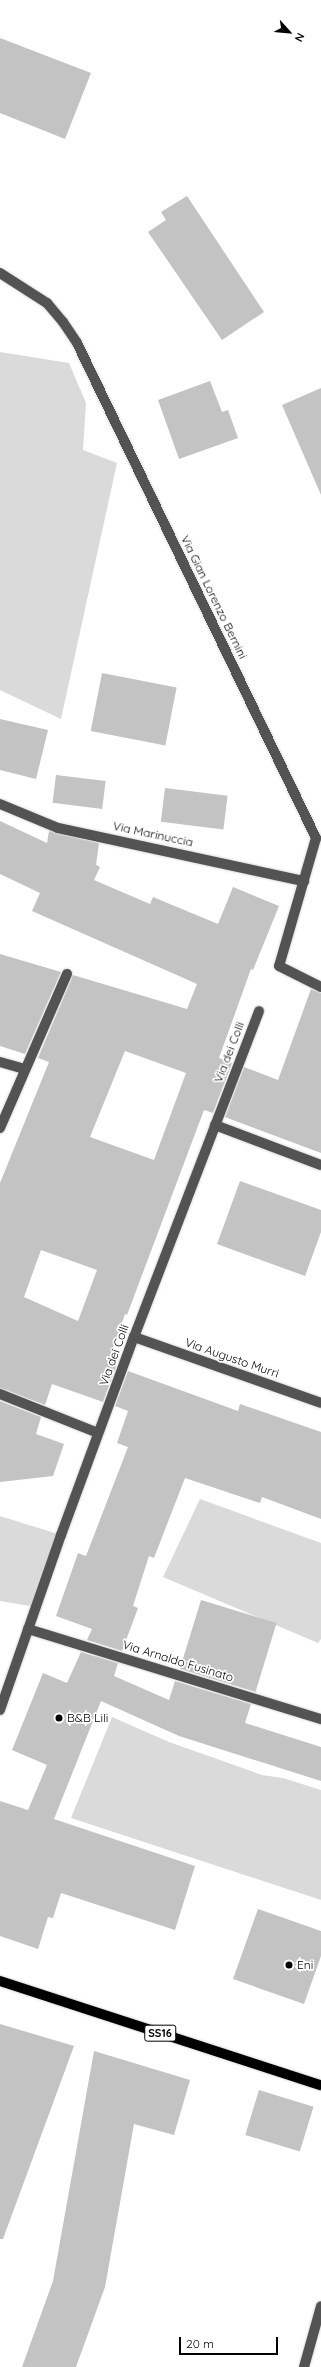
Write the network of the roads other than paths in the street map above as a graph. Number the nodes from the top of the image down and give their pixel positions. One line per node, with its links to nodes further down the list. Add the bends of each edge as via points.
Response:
1 (0, 273): 3 (street, Via Gian Lorenzo Bernini, via 47,303 77,343 316,838)
2 (0, 804): 5 (street, Via Marinuccia, via 58,828)
3 (311, 855): 4 (street); 5 (street, Via Gian Lorenzo Bernini)
4 (321, 859)
5 (304, 881): 7 (street, Via Gian Lorenzo Bernini, via 279,966)
6 (67, 974): 10 (street)
7 (321, 987)
8 (259, 1011): 11 (street, Via dei Colli)
9 (0, 1062): 10 (street)
10 (25, 1069): 12 (street)
11 (215, 1125): 13 (street); 14 (street, Via dei Colli)
12 (0, 1128)
13 (321, 1165)
14 (134, 1337): 16 (street, Via Augusto Murri); 17 (street, Via dei Colli)
15 (0, 1394): 17 (street)
16 (321, 1403)
17 (98, 1433): 18 (street, Via dei Colli)
18 (28, 1629): 19 (street, Via dei Colli); 20 (street, Via Arnaldo Fusinato)
19 (0, 1710)
20 (321, 1719)
21 (0, 1981): 22 (main road, SS16)
22 (321, 2085)
23 (321, 2306): 24 (street)
24 (304, 2367)

